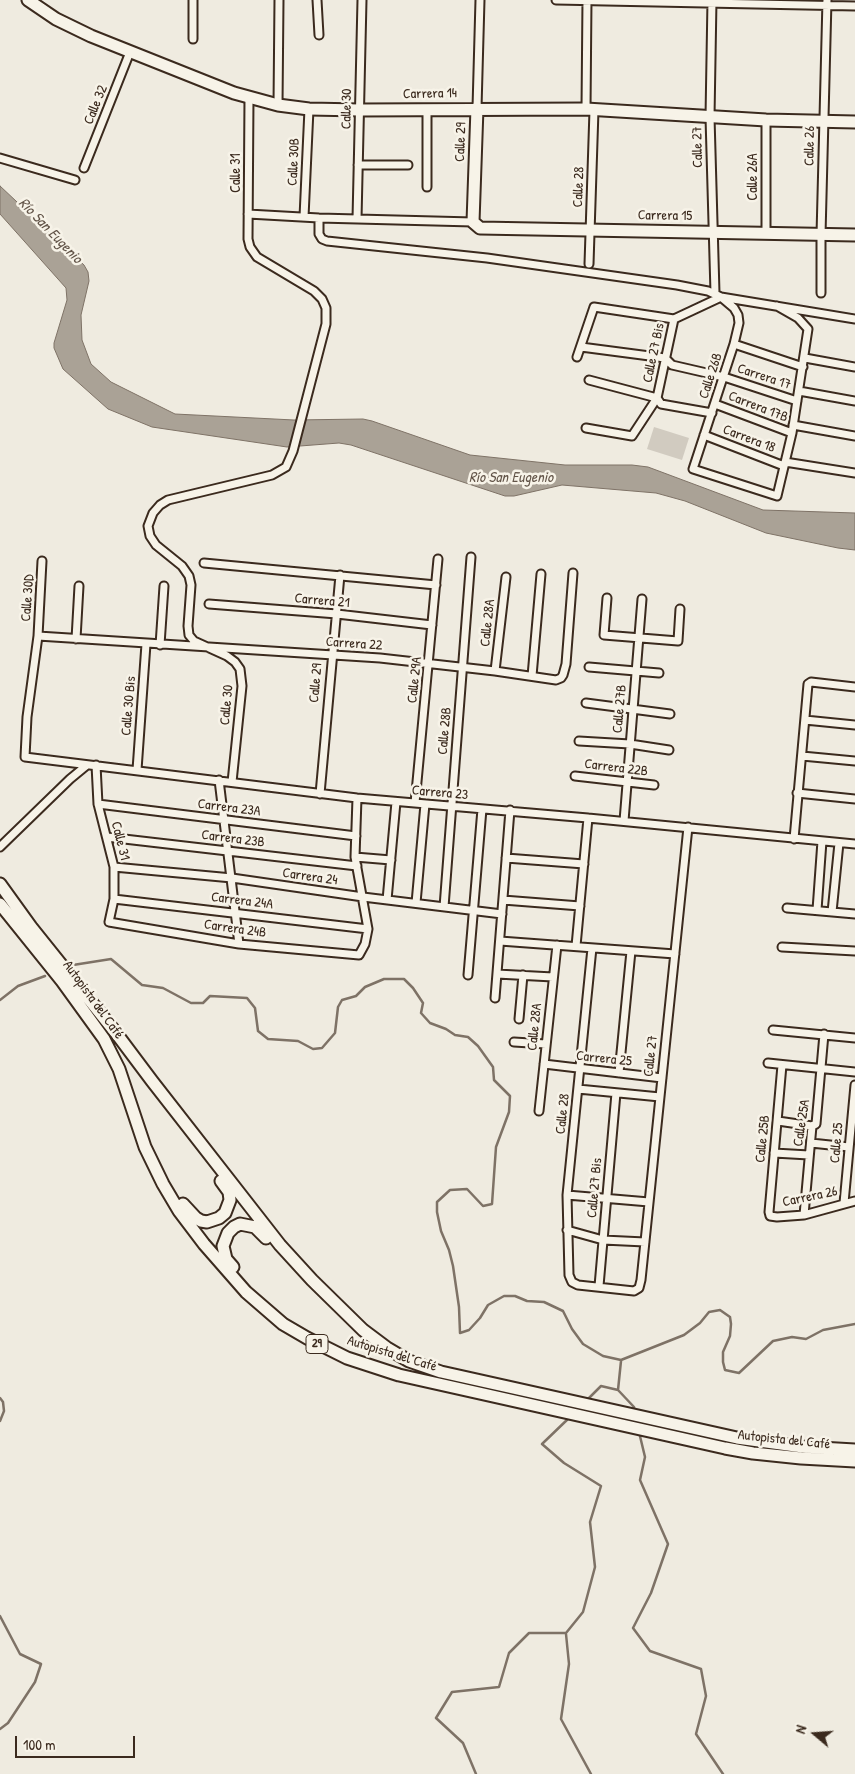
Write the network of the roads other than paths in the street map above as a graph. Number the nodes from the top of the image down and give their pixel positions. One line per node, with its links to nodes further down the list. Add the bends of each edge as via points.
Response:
1 (28, 0): 16 (main road, Carrera 14, via 56,19)
2 (193, 0): 15 (street)
3 (279, 0): 18 (street)
4 (317, 0): 14 (street)
5 (362, 0): 23 (street, Calle 30)
6 (480, 0): 19 (street, Calle 29)
7 (556, 0): 8 (street)
8 (587, 0): 9 (street); 22 (street, Calle 28)
9 (712, 1): 10 (street); 24 (street, Calle 27)
10 (753, 2): 11 (street)
11 (792, 2): 12 (street)
12 (827, 3): 13 (street); 26 (street, Calle 26)
13 (855, 6)
14 (319, 35)
15 (193, 39)
16 (130, 52): 17 (main road, Carrera 14); 31 (street, Calle 32)
17 (249, 98): 18 (main road, Carrera 14); 34 (street, Calle 31)
18 (278, 105): 20 (main road, Carrera 14)
19 (476, 108): 21 (main road, Carrera 14); 22 (main road, Carrera 14); 38 (main road, Calle 29)
20 (309, 109): 23 (main road, Carrera 14); 35 (street, Calle 30B)
21 (427, 109): 23 (main road, Carrera 14); 33 (street)
22 (590, 109): 24 (main road, Carrera 14); 39 (street, Calle 28)
23 (360, 110): 29 (street, Calle 30)
24 (710, 117): 25 (main road, Carrera 14); 40 (street, Calle 27)
25 (766, 120): 26 (main road, Carrera 14); 41 (street, Calle 26A)
26 (824, 121): 27 (main road, Carrera 14); 42 (street, Calle 26)
27 (855, 122)
28 (0, 158): 32 (street)
29 (358, 165): 30 (street); 37 (street, Calle 30)
30 (408, 165)
31 (84, 168)
32 (75, 180)
33 (427, 187)
34 (248, 214): 35 (street, Carrera 15); 94 (street, Calle 31, via 248,239 257,257 314,291 326,308 326,324 286,467 279,472 168,500 153,513 148,526 156,545 189,576 189,635)
35 (304, 217): 36 (street, Carrera 15)
36 (319, 218): 37 (street, Carrera 15); 46 (street, via 319,234 328,241 487,258 677,285)
37 (357, 219): 38 (street, Carrera 15)
38 (474, 223): 39 (main road, Carrera 15, via 486,229)
39 (590, 230): 40 (main road, Carrera 15); 44 (street, Calle 28)
40 (712, 232): 41 (main road, Carrera 15); 46 (street, Calle 27)
41 (766, 234): 42 (main road, Carrera 15)
42 (821, 235): 43 (main road, Carrera 15); 45 (street, Calle 26)
43 (855, 235)
44 (589, 264)
45 (821, 294)
46 (718, 295): 47 (street); 48 (street, Calle 27 Bis); 50 (street, Calle 26B, via 738,315)
47 (777, 306): 49 (street); 54 (street, via 798,318 808,329)
48 (674, 319): 51 (street, via 594,307); 53 (street, Calle 27 Bis)
49 (855, 320)
50 (734, 344): 55 (street); 57 (street, Calle 26B)
51 (581, 347): 52 (street); 53 (street)
52 (578, 357)
53 (665, 358): 57 (street, via 672,365); 60 (street, Calle 27 Bis)
54 (805, 358): 55 (street); 56 (street)
55 (803, 367): 59 (street)
56 (855, 367)
57 (724, 377): 61 (street, Carrera 17); 63 (street, Calle 26B)
58 (589, 380): 60 (street)
59 (799, 391): 61 (street); 62 (street)
60 (657, 398): 64 (street, via 662,404); 66 (street, Calle 27 Bis, via 632,436)
61 (797, 401): 65 (street)
62 (855, 401)
63 (715, 404): 64 (street, Calle 26B); 67 (street, Carrera 17B)
64 (712, 413): 68 (street, Calle 26B)
65 (793, 425): 67 (street); 69 (street)
66 (586, 428)
67 (792, 433): 70 (street)
68 (704, 435): 70 (street, Carrera 18); 70 (street, Calle 26B, via 694,469 777,496)
69 (855, 436)
70 (784, 464): 71 (street, Carrera 18)
71 (855, 473)
72 (471, 557): 97 (street, Calle 28B)
73 (438, 559): 80 (street, Calle 29A)
74 (42, 562): 89 (street, Calle 30D)
75 (204, 563): 78 (street)
76 (574, 573): 102 (street, Carrera 22, via 563,675 556,680)
77 (541, 574): 102 (street)
78 (340, 575): 80 (street); 87 (street, Calle 29)
79 (506, 577): 99 (street, Calle 28A)
80 (436, 585): 88 (street, Calle 29A)
81 (79, 586): 91 (street)
82 (164, 586): 93 (street)
83 (607, 598): 90 (street, via 604,635)
84 (642, 599): 90 (street, Calle 27B)
85 (209, 604): 87 (street, Carrera 21)
86 (680, 609): 90 (street, via 678,641)
87 (337, 614): 88 (street, Carrera 21); 95 (street, Calle 29)
88 (432, 625): 96 (street, Calle 29A)
89 (38, 636): 91 (street, Carrera 22); 114 (street, Carrera 23, via 25,756)
90 (639, 638): 100 (street, Calle 27B)
91 (76, 639): 92 (street, Carrera 22)
92 (146, 644): 93 (street, Carrera 22); 116 (street, Calle 30 Bis)
93 (160, 645): 94 (street, Carrera 22)
94 (208, 648): 95 (street, Carrera 22); 119 (street, Calle 30, via 235,662 242,677)
95 (334, 656): 96 (street, Carrera 22); 123 (street, Calle 29)
96 (429, 663): 97 (street, Carrera 22); 128 (street, Calle 29A)
97 (462, 667): 99 (street, Carrera 22); 130 (street, Calle 28B)
98 (589, 667): 100 (street)
99 (496, 670): 102 (street, Carrera 22)
100 (636, 671): 101 (street); 105 (street, Calle 27B)
101 (660, 674)
102 (532, 676)
103 (855, 687): 107 (street, via 811,682 808,684)
104 (586, 703): 105 (street)
105 (633, 709): 106 (street); 110 (street, Calle 27B)
106 (670, 714)
107 (804, 720): 108 (street); 112 (street)
108 (855, 725)
109 (579, 741): 110 (street)
110 (630, 744): 111 (street); 120 (street, Calle 27B)
111 (669, 750)
112 (802, 756): 113 (street); 122 (street)
113 (855, 761)
114 (86, 765): 115 (street, Carrera 23); 143 (street)
115 (96, 765): 116 (street, Carrera 23); 127 (street, Calle 31)
116 (137, 770): 118 (street, Carrera 23)
117 (575, 776): 120 (street, Carrera 22B)
118 (219, 780): 119 (street, Carrera 23); 134 (street)
119 (232, 782): 123 (street, Carrera 23)
120 (627, 782): 121 (street, Carrera 22B); 135 (street, Calle 27B)
121 (654, 785)
122 (797, 793): 125 (street); 139 (street)
123 (320, 794): 124 (street, Carrera 23)
124 (357, 798): 126 (street, Carrera 23); 137 (street)
125 (855, 799)
126 (396, 802): 128 (street, Carrera 23); 147 (street)
127 (98, 804): 134 (street, Carrera 23A); 138 (street, Calle 31)
128 (415, 804): 129 (street, Carrera 23)
129 (425, 804): 130 (street, Carrera 23); 157 (street)
130 (451, 806): 131 (street, Carrera 23); 160 (street, Calle 28B)
131 (482, 809): 132 (street, Carrera 23); 162 (street)
132 (510, 810): 133 (street, Carrera 23); 146 (street)
133 (588, 818): 135 (street, Carrera 23); 148 (street)
134 (224, 819): 137 (street, Carrera 23A); 144 (street)
135 (624, 821): 136 (street, Carrera 23)
136 (688, 827): 139 (street, Carrera 23); 178 (street, Calle 27)
137 (356, 836): 145 (street)
138 (107, 837): 144 (street, Carrera 23B); 150 (street, Calle 31)
139 (794, 839): 140 (street, Carrera 23)
140 (822, 841): 141 (street, Carrera 23); 163 (street)
141 (839, 843): 142 (street, Carrera 23); 164 (street)
142 (855, 844)
143 (1, 846)
144 (228, 851): 149 (street, Carrera 23B); 151 (street)
145 (355, 857): 147 (street); 149 (street)
146 (506, 858): 148 (street); 156 (street)
147 (390, 860): 155 (street)
148 (584, 864): 159 (street)
149 (357, 866): 153 (street)
150 (114, 867): 151 (street, Carrera 24); 154 (street, Calle 31)
151 (232, 878): 153 (street, Carrera 24); 165 (street)
152 (0, 884): 198 (main road, Autopista del Café)
153 (363, 897): 155 (street, Carrera 24); 169 (street)
154 (114, 898): 165 (street, Carrera 24A); 168 (street, Calle 31)
155 (387, 900): 157 (street, Carrera 24)
156 (503, 900): 159 (street); 166 (street)
157 (416, 903): 160 (street, Carrera 24)
158 (0, 904): 201 (main road, Autopista del Café / 29, via 96,1026 112,1052)
159 (580, 906): 173 (street)
160 (444, 907): 162 (street, Carrera 24)
161 (787, 908): 163 (street)
162 (474, 910): 166 (street, Carrera 24); 180 (street)
163 (818, 910): 164 (street)
164 (832, 912): 167 (street)
165 (235, 913): 169 (street, Carrera 24A); 171 (street)
166 (502, 914): 170 (street)
167 (855, 914)
168 (110, 922): 171 (street, Carrera 24B)
169 (368, 929): 171 (street, Carrera 24B, via 359,955)
170 (500, 941): 172 (street); 179 (street)
171 (239, 944)
172 (557, 945): 173 (street); 182 (street, Calle 28A)
173 (576, 946): 175 (street)
174 (782, 947): 177 (street)
175 (592, 948): 176 (street); 193 (street, Calle 28)
176 (631, 951): 178 (street); 196 (street)
177 (855, 952)
178 (675, 954): 197 (street, Calle 27)
179 (497, 974): 181 (street); 183 (street)
180 (468, 975)
181 (523, 975): 182 (street); 184 (street)
182 (553, 977): 189 (street, Calle 28A)
183 (495, 998)
184 (519, 1019)
185 (773, 1030): 186 (street)
186 (824, 1034): 187 (street); 194 (street, Calle 25A)
187 (855, 1038)
188 (514, 1042): 189 (street)
189 (546, 1044): 190 (street, Calle 28A)
190 (544, 1064): 193 (street, Carrera 25); 204 (street, Calle 28A)
191 (768, 1064): 192 (street)
192 (782, 1065): 194 (street); 205 (street, Calle 25B)
193 (579, 1069): 196 (street, Carrera 25); 200 (street, Calle 28)
194 (821, 1069): 195 (street); 207 (street, Calle 25A, via 816,1124)
195 (855, 1072)
196 (619, 1073): 197 (street, Carrera 25)
197 (662, 1078): 203 (street, Calle 27)
198 (152, 1082): 201 (main road, via 176,1122 228,1192 230,1200 225,1213 213,1221 196,1218 181,1201); 224 (main road, Autopista del Café, via 293,1261)
199 (855, 1085): 206 (street, Calle 25)
200 (578, 1089): 202 (street); 213 (street, Calle 28)
201 (126, 1092): 225 (main road, Autopista del Café / 29, via 145,1147 163,1184 204,1244 246,1292 273,1316 301,1335)
202 (616, 1093): 203 (street); 214 (street, Calle 27 Bis)
203 (660, 1097): 216 (street, Calle 27)
204 (539, 1112)
205 (778, 1121): 207 (street); 210 (street, Calle 25B)
206 (853, 1122): 209 (street, Calle 25)
207 (812, 1126): 208 (street, Calle 25A)
208 (811, 1143): 209 (street); 211 (street, Calle 25A)
209 (849, 1147): 212 (street, Calle 25)
210 (774, 1153): 211 (street); 219 (street, Calle 25B)
211 (809, 1155): 218 (street, Calle 25A)
212 (852, 1158): 217 (street, Calle 25)
213 (568, 1195): 214 (street); 220 (street, Calle 28)
214 (607, 1199): 216 (street); 221 (street, Calle 27 Bis)
215 (855, 1201): 217 (street, Carrera 26)
216 (649, 1202): 222 (street, Calle 27)
217 (844, 1203): 218 (street, Carrera 26)
218 (804, 1214): 219 (street, Carrera 26)
219 (770, 1216)
220 (567, 1230): 221 (street); 223 (street, Calle 28, via 572,1282)
221 (604, 1240): 222 (street); 223 (street, Calle 27 Bis)
222 (645, 1242): 223 (street, Calle 27, via 639,1288)
223 (599, 1286)
224 (363, 1330): 225 (main road, via 293,1270 262,1233 240,1224 228,1232 224,1239 224,1254 230,1265 284,1317 327,1348); 226 (main road, Autopista del Café, via 397,1354 441,1372 737,1438)
225 (348, 1358): 227 (main road, Autopista del Café / 29, via 399,1375 725,1448)
226 (855, 1450)
227 (855, 1461)

